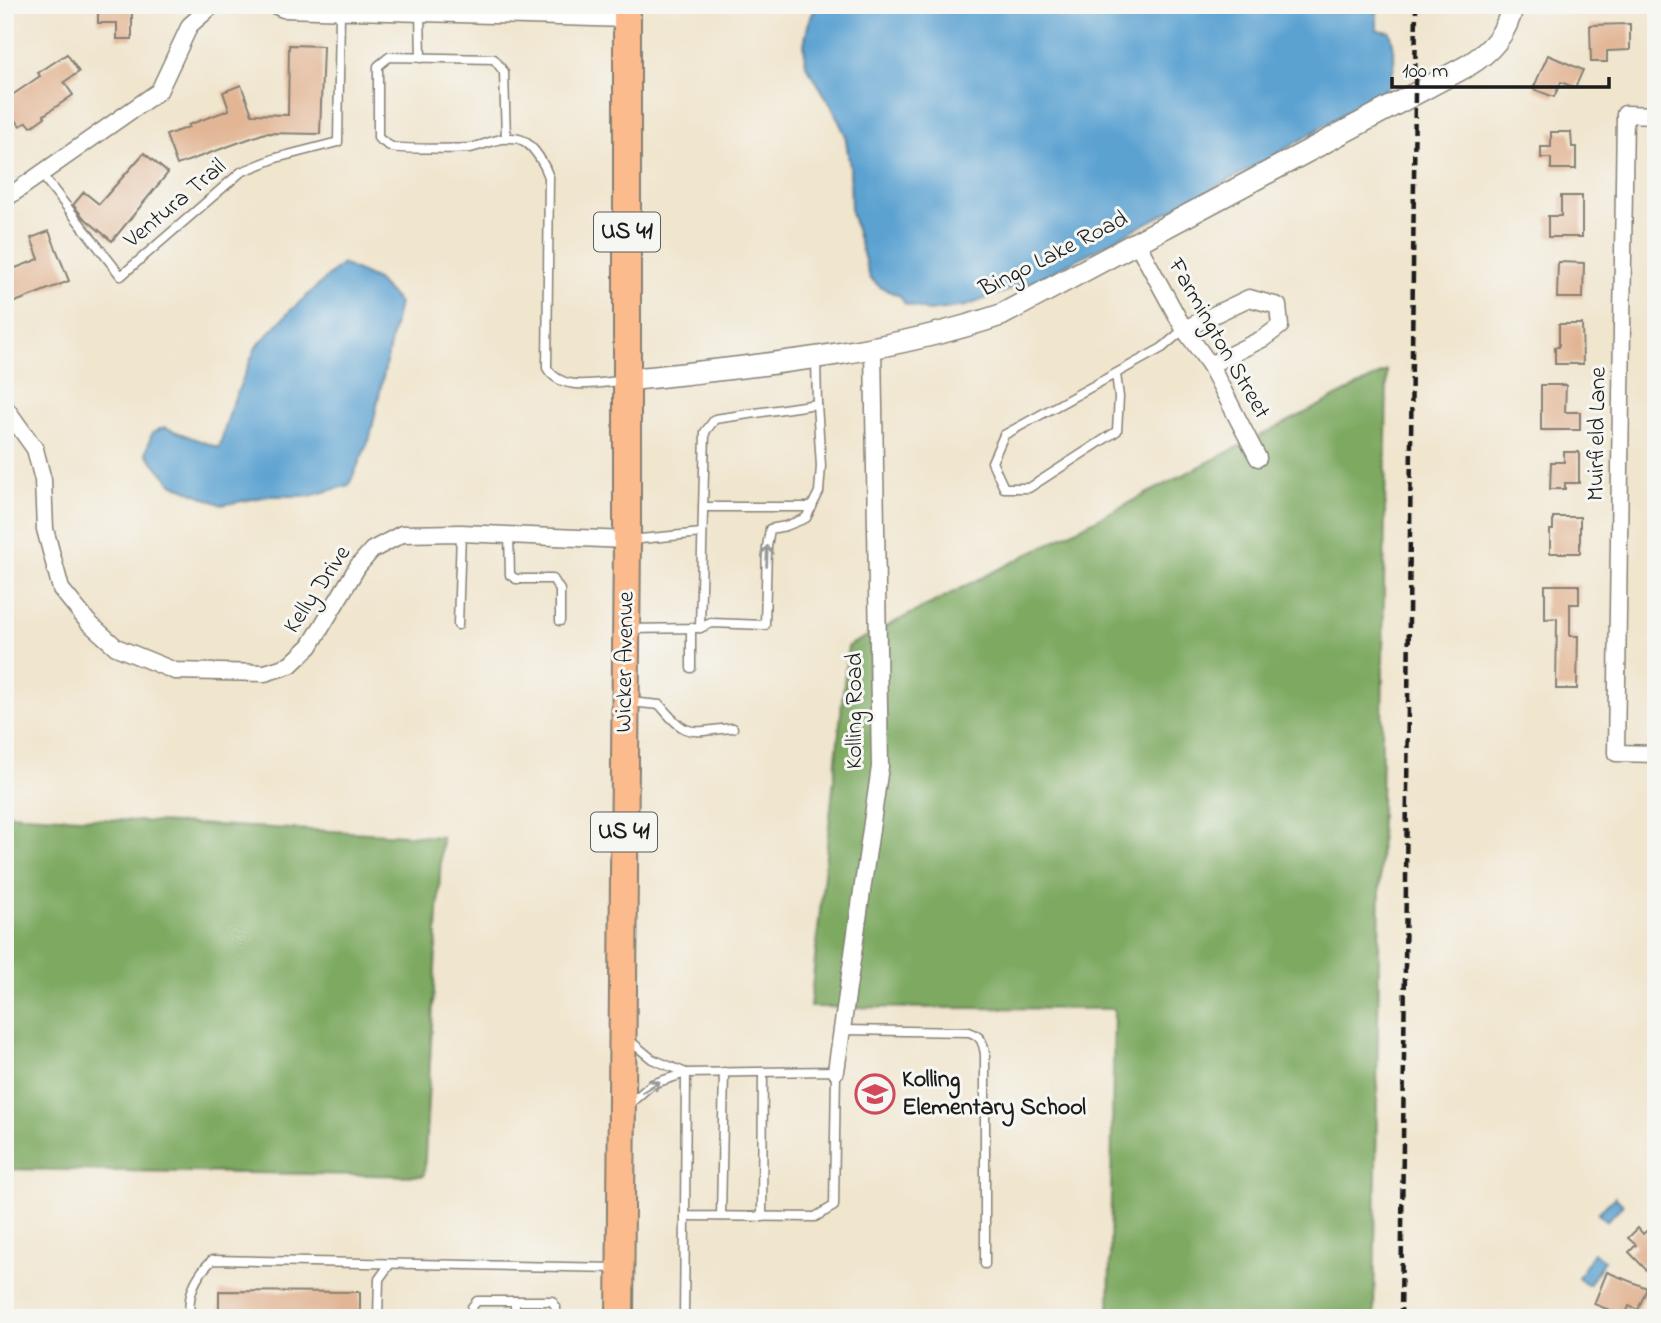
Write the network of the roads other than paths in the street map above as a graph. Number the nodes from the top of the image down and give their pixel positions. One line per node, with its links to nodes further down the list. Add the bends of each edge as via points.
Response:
1 (213, 5): 10 (street, via 190,25 159,91)
2 (274, 5): 5 (street)
3 (1513, 5): 13 (street, Bingo Lake Road, via 1502,36 1467,66)
4 (420, 9): 5 (street); 6 (street); 7 (lane)
5 (340, 11): 10 (lane, Ventura Trail, via 338,142 242,172 121,276)
6 (627, 12): 19 (highway, Wicker Avenue / US 41)
7 (421, 58): 9 (lane, via 494,59 505,72); 9 (lane, via 389,57 378,66 378,138 393,147 467,148)
8 (1656, 114): 36 (street, Muirfield Lane, via 1625,114 1616,753)
9 (506, 139): 19 (lane, via 523,141 545,164 549,177 547,368 566,384)
10 (41, 174): 12 (street)
11 (5, 177): 12 (street)
12 (10, 195)
13 (1137, 243): 14 (street, Farmington Street); 15 (street, Bingo Lake Road, via 1001,315)
14 (1184, 328): 17 (street, Farmington Street); 17 (street, via 1249,298 1278,306 1280,326); 18 (lane, via 1162,348)
15 (873, 348): 16 (street, Bingo Lake Road); 37 (street, Kolling Road, via 880,767)
16 (816, 356): 19 (street, Bingo Lake Road); 20 (lane)
17 (1210, 365): 22 (street, Farmington Street)
18 (1116, 373): 18 (lane, via 1004,435 992,462 1004,488 1029,488 1116,431)
19 (628, 380): 28 (highway, Wicker Avenue / US 41)
20 (817, 404): 23 (lane, via 715,419 705,432); 24 (lane, via 821,466 819,492)
21 (5, 407): 25 (street, Kelly Drive, via 36,449 43,480 45,530 61,589 116,647 175,671 265,673 290,665 310,646 372,550 402,534)
22 (1258, 458)
23 (703, 507): 24 (lane); 26 (lane)
24 (812, 507): 31 (lane, one-way to 24, via 711,623 765,625 770,529 806,518)
25 (461, 533): 27 (street, Kelly Drive); 30 (lane)
26 (702, 533): 28 (lane); 31 (lane)
27 (509, 535): 28 (street, Kelly Drive); 29 (lane, via 510,575 553,579 560,590)
28 (627, 540): 32 (highway, Wicker Avenue / US 41)
29 (559, 621)
30 (458, 625)
31 (695, 628): 32 (lane); 33 (lane)
32 (626, 629): 34 (highway, Wicker Avenue / US 41)
33 (691, 668)
34 (626, 702): 35 (lane, via 660,705 687,732); 38 (highway, Wicker Avenue / US 41)
35 (733, 729)
36 (1656, 754)
37 (842, 1030): 39 (street, Kolling Road); 48 (lane, via 968,1032 984,1043)
38 (623, 1035): 42 (lane, via 652,1059); 43 (highway, Wicker Avenue / US 41)
39 (836, 1071): 41 (lane); 46 (lane, via 834,1206 815,1217)
40 (724, 1072): 41 (lane); 42 (lane); 45 (lane)
41 (763, 1072): 46 (lane)
42 (686, 1073): 43 (lane, one-way to 42, via 652,1084); 44 (lane)
43 (622, 1111): 49 (highway, Wicker Avenue / US 41)
44 (685, 1216): 45 (lane); 57 (lane)
45 (721, 1216): 46 (lane)
46 (762, 1217)
47 (390, 1264): 49 (lane); 51 (lane, via 212,1260 192,1288); 52 (lane, via 379,1279)
48 (985, 1264)
49 (621, 1268): 56 (highway, Wicker Avenue / US 41)
50 (515, 1301): 53 (lane, via 477,1301); 54 (lane); 55 (lane, via 552,1301)
51 (190, 1318)
52 (378, 1318)
53 (472, 1318)
54 (515, 1318)
55 (556, 1318)
56 (620, 1318)
57 (684, 1318)

